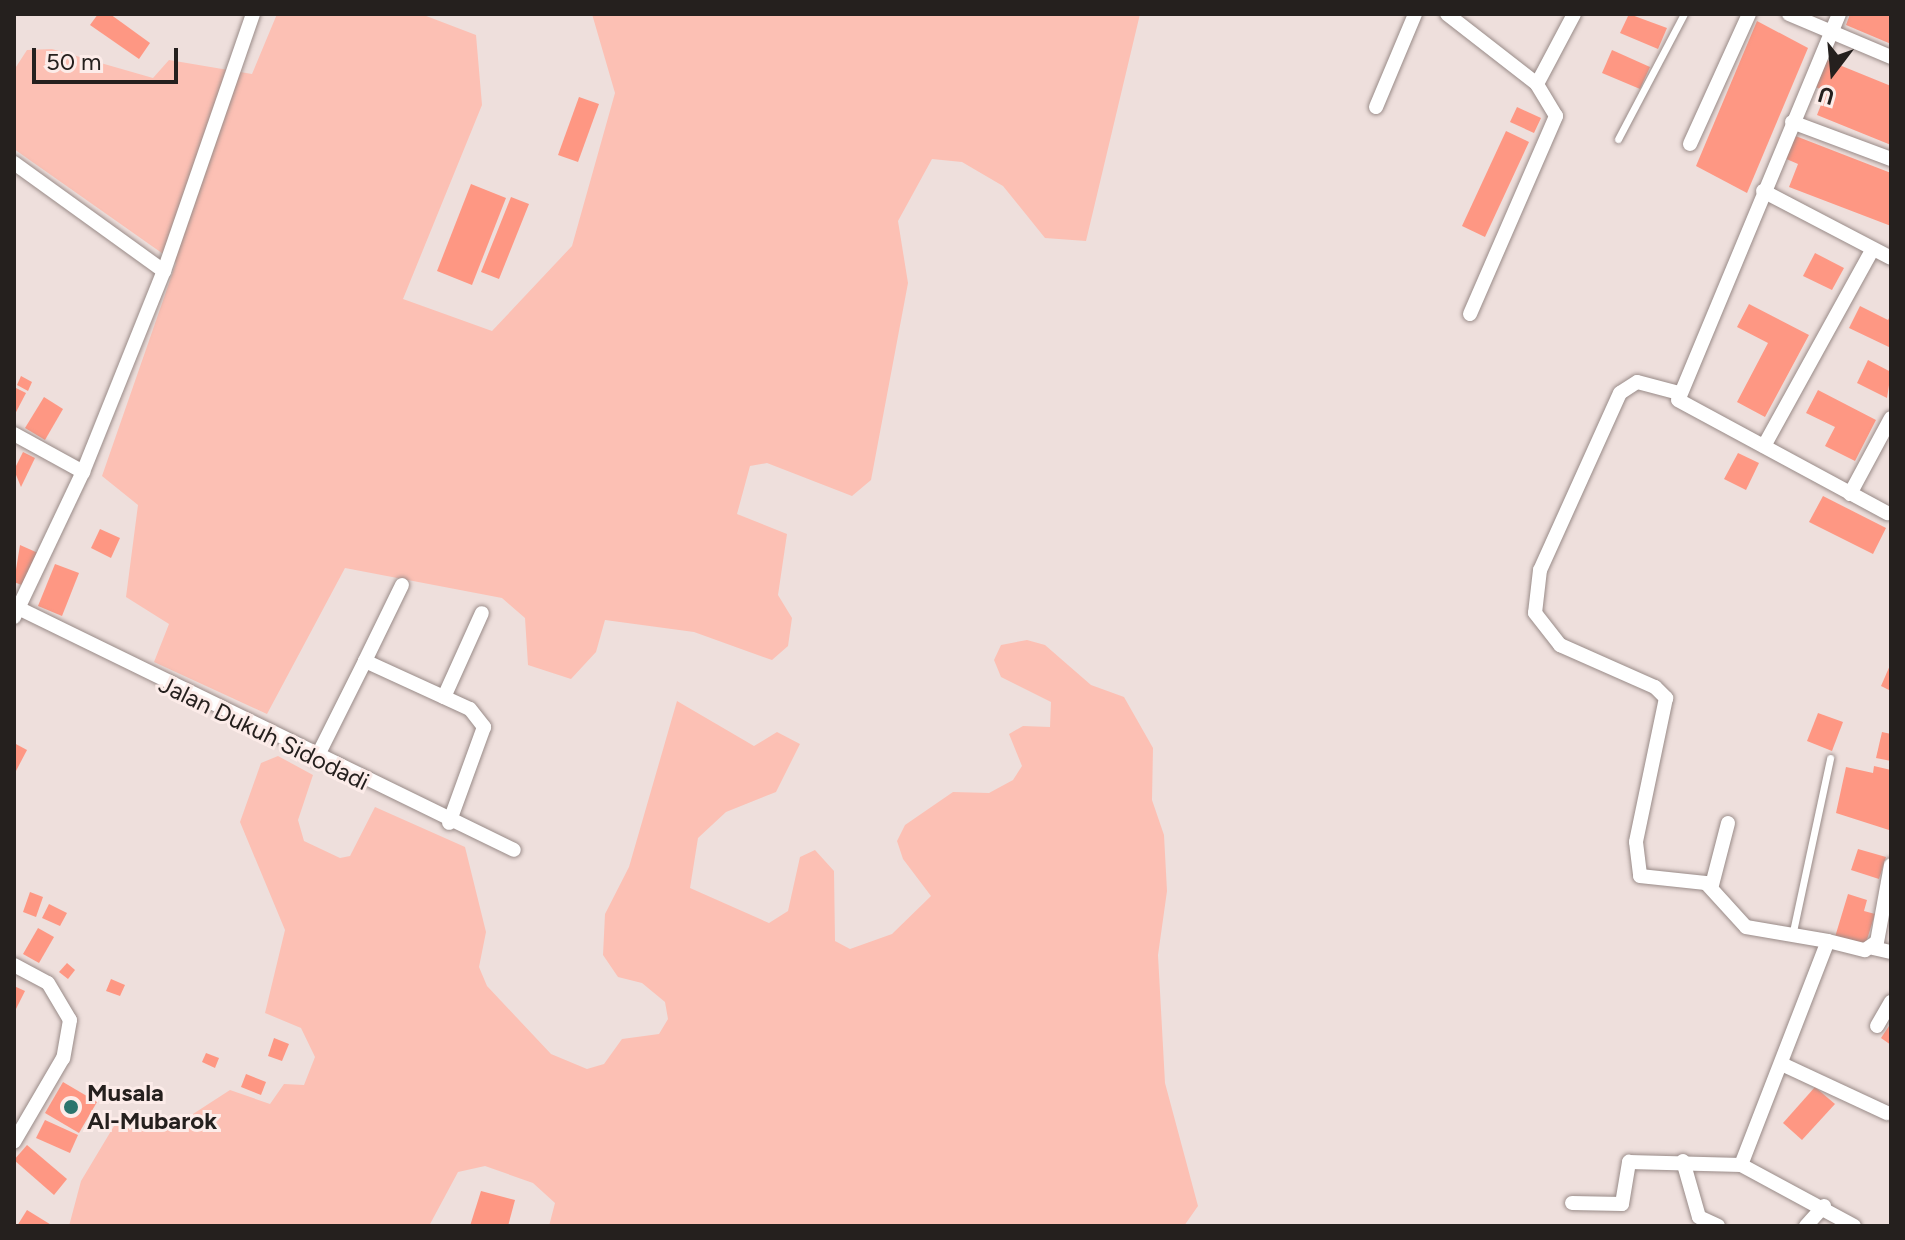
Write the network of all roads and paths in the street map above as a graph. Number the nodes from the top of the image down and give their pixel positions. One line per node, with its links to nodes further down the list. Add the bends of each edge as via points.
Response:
1 (253, 14): 21 (street, Jalan Dukuh Sidodadi)
2 (1415, 14): 12 (street)
3 (1447, 14): 11 (street)
4 (1574, 14): 11 (street)
5 (1684, 14): 14 (lane)
6 (1749, 14): 15 (street)
7 (1789, 14): 9 (street)
8 (1839, 14): 9 (street)
9 (1831, 32): 10 (street); 13 (street)
10 (1891, 57)
11 (1537, 84): 22 (street, via 1556,116)
12 (1376, 107)
13 (1792, 122): 16 (street); 18 (street)
14 (1618, 139)
15 (1690, 144)
16 (1891, 159)
17 (14, 163): 21 (street)
18 (1763, 191): 19 (street); 23 (street)
19 (1872, 250): 20 (street); 26 (street)
20 (1891, 258)
21 (164, 271): 27 (street, Jalan Dukuh Sidodadi)
22 (1470, 314)
23 (1679, 393): 26 (street, via 1683,406); 41 (street, via 1637,382 1620,393 1540,570 1535,613 1560,645 1663,693 1635,869 1650,880)
24 (1891, 418): 28 (street)
25 (14, 434): 27 (street)
26 (1764, 446): 28 (street)
27 (83, 472): 31 (street, Jalan Dukuh Sidodadi)
28 (1850, 494): 29 (street)
29 (1887, 513)
30 (402, 585): 33 (street)
31 (15, 611): 36 (street, Jalan Dukuh Sidodadi)
32 (482, 613): 34 (street)
33 (365, 661): 34 (street); 36 (street)
34 (444, 697): 37 (street, via 481,716 484,727)
35 (1830, 758): 42 (lane)
36 (316, 759): 37 (street, Jalan Dukuh Sidodadi)
37 (449, 823): 39 (street, Jalan Dukuh Sidodadi)
38 (1728, 823): 41 (street)
39 (514, 850)
40 (1891, 865): 44 (street)
41 (1712, 885): 42 (street, via 1746,927)
42 (1792, 937): 43 (street)
43 (1828, 941): 44 (street); 49 (street)
44 (1873, 948): 45 (street)
45 (1891, 952)
46 (14, 965): 51 (street, via 48,983 70,1020 63,1058)
47 (1891, 1002): 48 (street)
48 (1877, 1026)
49 (1784, 1065): 50 (street); 54 (street)
50 (1887, 1113)
51 (20, 1124): 52 (street)
52 (14, 1142)
53 (1683, 1161): 54 (street); 55 (street, via 1629,1162 1625,1201 1617,1207); 57 (street, via 1699,1217)
54 (1741, 1165): 56 (street)
55 (1572, 1203)
56 (1824, 1206): 58 (street); 59 (street)
57 (1718, 1226)
58 (1806, 1226)
59 (1854, 1226)

